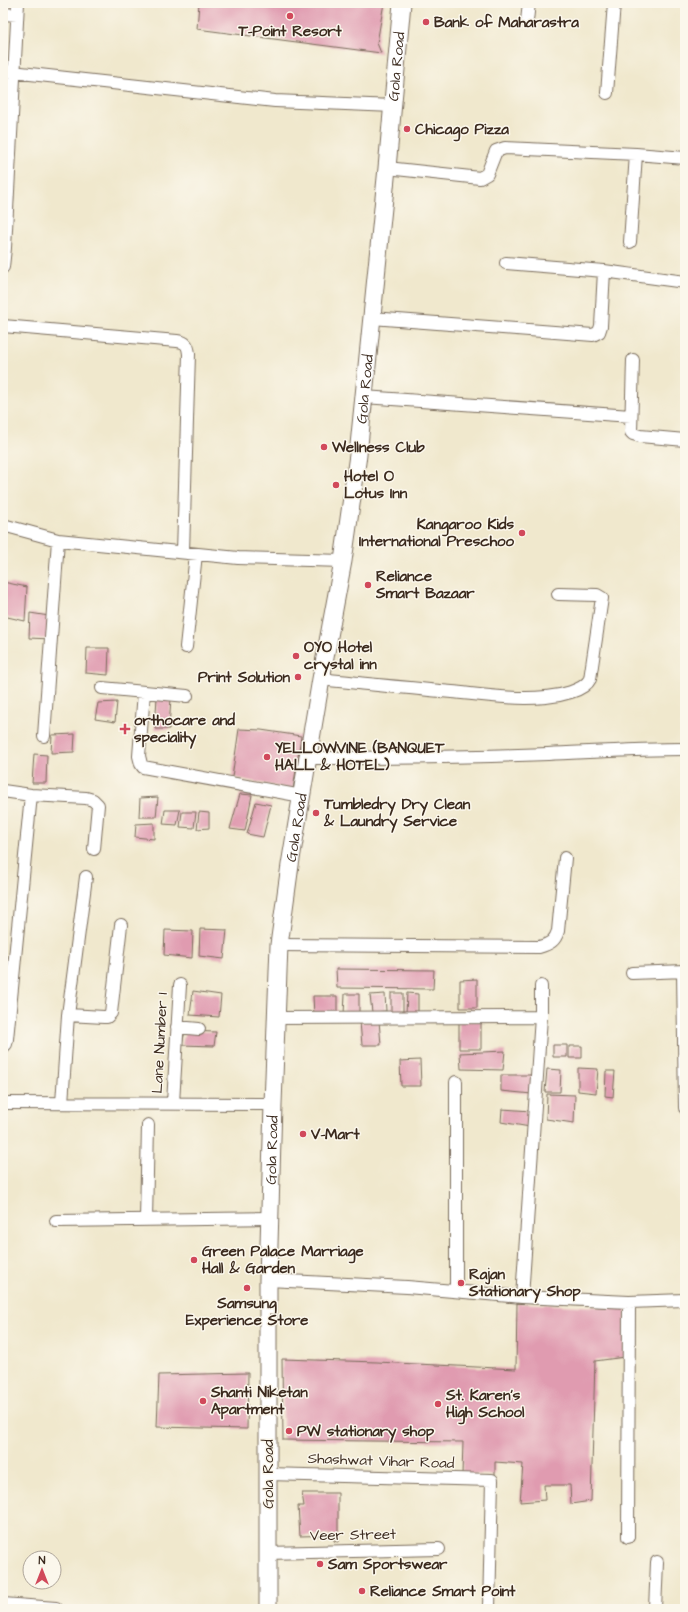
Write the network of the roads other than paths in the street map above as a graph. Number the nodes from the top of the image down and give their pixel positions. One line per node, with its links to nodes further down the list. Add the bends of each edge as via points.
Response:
1 (18, 3): 6 (street)
2 (402, 3): 10 (street, Gola Road)
3 (528, 3): 7 (street)
4 (614, 3): 9 (street)
5 (3, 14): 6 (street)
6 (17, 15): 8 (street)
7 (527, 21)
8 (9, 72): 10 (street, via 275,101); 16 (street)
9 (607, 93)
10 (393, 106): 13 (street, Gola Road)
11 (636, 154): 12 (street); 13 (street, via 501,149 494,153 487,174 480,178); 14 (street)
12 (685, 158)
13 (387, 168): 19 (street, Gola Road)
14 (630, 242)
15 (506, 263): 17 (street)
16 (3, 267)
17 (604, 270): 18 (street); 19 (street, via 601,326 599,332 593,335)
18 (685, 282)
19 (372, 318): 22 (street, Gola Road)
20 (3, 326): 27 (street, via 177,341 186,344 189,354)
21 (633, 360): 23 (street)
22 (364, 397): 23 (street); 29 (street, Gola Road)
23 (631, 416): 24 (street, via 630,429 633,434)
24 (685, 440)
25 (3, 525): 26 (street)
26 (58, 540): 27 (street); 36 (street)
27 (183, 552): 28 (street)
28 (196, 554): 29 (street); 31 (street)
29 (343, 561): 32 (street, Gola Road)
30 (558, 594): 32 (street, via 597,595 602,598 590,679 582,688 546,697 498,696)
31 (186, 647)
32 (321, 679): 38 (street, Gola Road)
33 (102, 688): 34 (street)
34 (144, 692): 35 (street); 41 (street, via 139,756 144,767)
35 (186, 696)
36 (44, 736)
37 (685, 749): 38 (street, via 416,758)
38 (308, 758): 41 (street, Gola Road)
39 (3, 791): 40 (street)
40 (31, 795): 42 (street, via 93,800 98,805); 56 (street, via 7,1039)
41 (302, 796): 46 (street, Gola Road)
42 (94, 849)
43 (565, 858): 46 (street, via 558,931 556,938 545,945)
44 (86, 877): 51 (street)
45 (121, 925): 51 (street, via 111,1013 104,1017)
46 (279, 945): 53 (street, Gola Road)
47 (684, 971): 48 (street); 57 (street)
48 (632, 973)
49 (180, 985): 54 (street, Lane Number 1)
50 (541, 986): 52 (street)
51 (68, 1015): 60 (street)
52 (540, 1017): 53 (street); 70 (street)
53 (276, 1018): 62 (street, Gola Road)
54 (177, 1027): 55 (street); 61 (street, Lane Number 1)
55 (199, 1029)
56 (3, 1047)
57 (685, 1068): 63 (street)
58 (456, 1082): 69 (street)
59 (3, 1103): 60 (street)
60 (62, 1103): 61 (street)
61 (173, 1103): 62 (street)
62 (273, 1104): 65 (street, Gola Road)
63 (685, 1108)
64 (148, 1125): 66 (street)
65 (270, 1218): 66 (street); 68 (street, Gola Road)
66 (146, 1220): 67 (street)
67 (56, 1221)
68 (268, 1280): 69 (street); 73 (street, Gola Road)
69 (456, 1291): 70 (street)
70 (522, 1297): 72 (street)
71 (685, 1300): 72 (street)
72 (629, 1302): 74 (street)
73 (268, 1474): 76 (street, Gola Road); 81 (street, Shashwat Vihar Road, via 492,1480)
74 (628, 1537)
75 (439, 1549): 76 (street, Veer Street)
76 (267, 1553): 80 (street, Gola Road)
77 (657, 1562): 82 (street)
78 (3, 1604): 79 (street)
79 (56, 1608)
80 (268, 1609)
81 (489, 1609)
82 (655, 1609)

